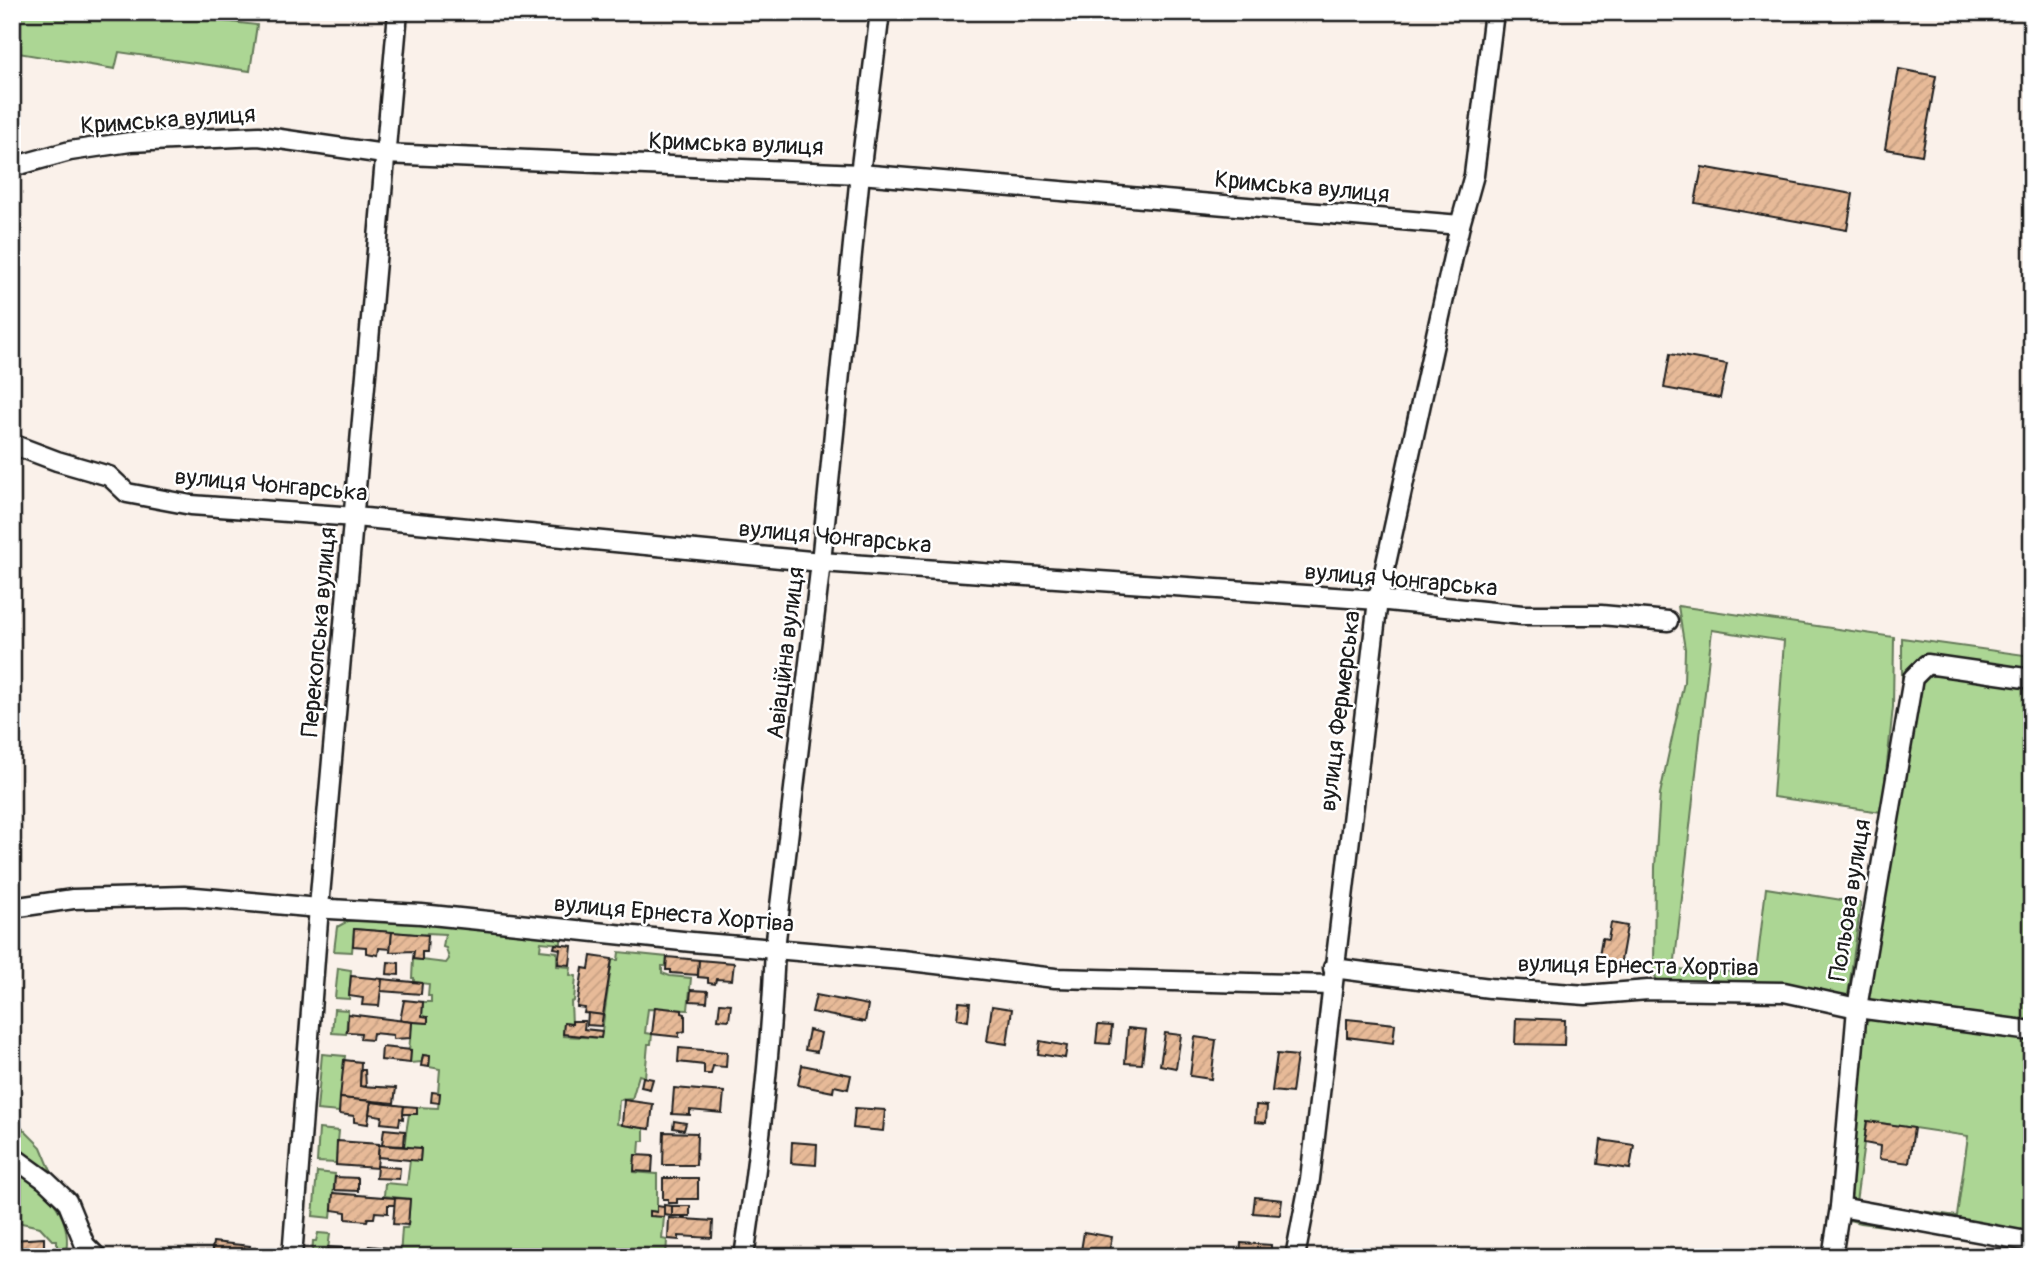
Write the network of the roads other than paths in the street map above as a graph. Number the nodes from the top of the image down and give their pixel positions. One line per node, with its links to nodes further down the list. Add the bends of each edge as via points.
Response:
1 (398, 12): 4 (street, Перекопська вулиця)
2 (880, 12): 6 (street, Авіаційна вулиця)
3 (1494, 12): 7 (street, вулиця Фермерська, via 1474,175)
4 (384, 154): 5 (street, Кримська вулиця, via 259,136 130,142 70,151); 6 (street, Кримська вулиця); 9 (street, Перекопська вулиця)
5 (12, 167)
6 (860, 174): 7 (street, Кримська вулиця); 10 (street, Авіаційна вулиця)
7 (1460, 225): 11 (street, вулиця Фермерська)
8 (12, 444): 9 (street, вулиця Чонгарська, via 109,476 127,493 191,505)
9 (355, 517): 10 (street, вулиця Чонгарська); 14 (street, Перекопська вулиця)
10 (821, 562): 11 (street, вулиця Чонгарська); 16 (street, Авіаційна вулиця)
11 (1378, 600): 12 (street, вулиця Чонгарська, via 1522,615); 17 (street, вулиця Фермерська)
12 (1668, 621)
13 (2032, 679): 18 (street, Польова вулиця, via 1927,664 1913,678)
14 (319, 907): 15 (street, вулиця Ернеста Хортіва, via 184,896 73,899); 16 (street, вулиця Ернеста Хортіва); 24 (street, Перекопська вулиця)
15 (12, 908)
16 (775, 948): 17 (street, вулиця Ернеста Хортіва, via 1055,978); 25 (street, Авіаційна вулиця, via 773,1003)
17 (1333, 976): 18 (street, вулиця Ернеста Хортіва, via 1586,995 1648,990 1784,992); 26 (street, вулиця Фермерська, via 1310,1179)
18 (1857, 1008): 19 (street, вулиця Ернеста Хортіва); 21 (street, Польова вулиця)
19 (2032, 1031)
20 (12, 1156): 23 (street, via 67,1201 85,1245)
21 (1840, 1207): 22 (street); 27 (street, Польова вулиця)
22 (2032, 1242)
23 (97, 1257)
24 (292, 1257)
25 (744, 1257)
26 (1295, 1257)
27 (1832, 1257)

